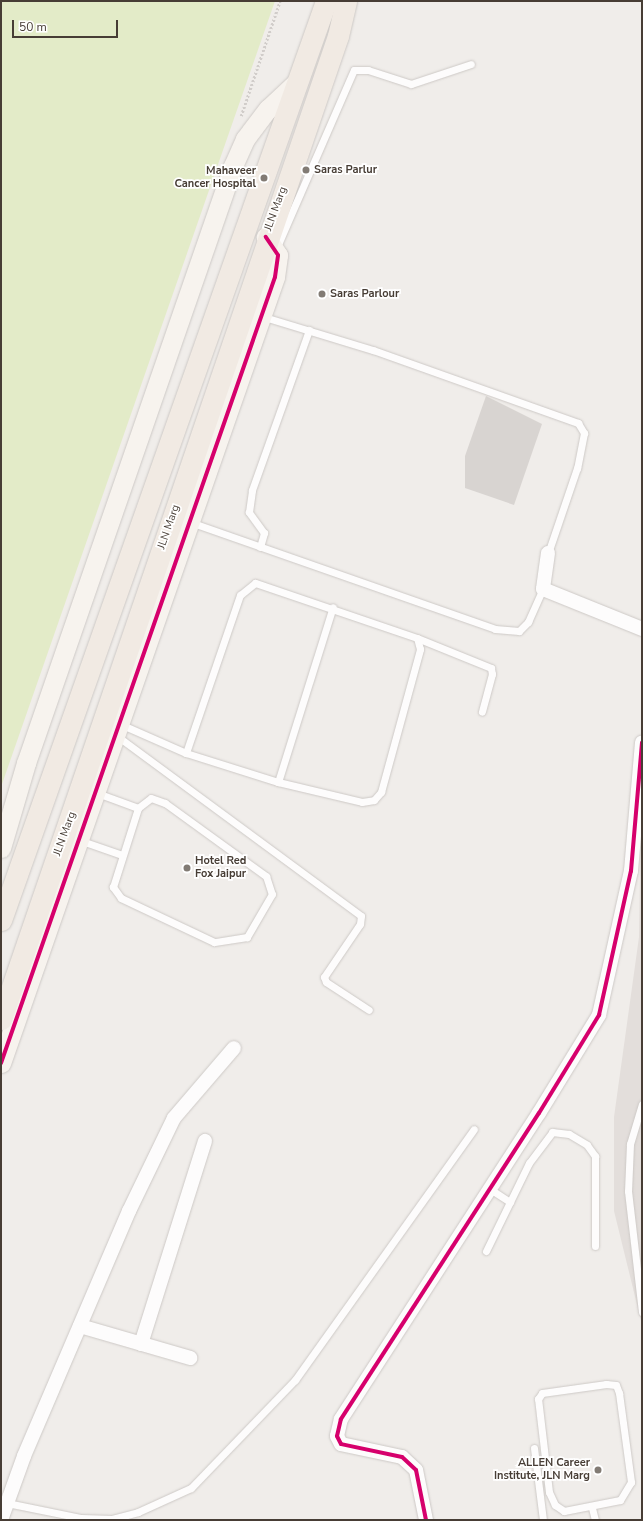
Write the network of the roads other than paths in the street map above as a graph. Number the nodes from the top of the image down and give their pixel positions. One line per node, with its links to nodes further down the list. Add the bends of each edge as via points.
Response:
1 (346, 1): 4 (main road)
2 (358, 1): 4 (main road)
3 (322, 7): 6 (main road, JLN Marg)
4 (338, 36): 7 (main road, JLN Marg)
5 (472, 64): 7 (lane, via 411,84 368,70 354,70)
6 (301, 78): 26 (street, via 268,109 245,139 233,166 26,763); 28 (main road, JLN Marg, via 231,265)
7 (271, 243): 8 (main road, JLN Marg); 9 (street, via 278,263)
8 (242, 309): 9 (lane); 11 (main road, JLN Marg)
9 (261, 316): 10 (lane); 11 (street)
10 (309, 330): 12 (lane, via 252,490 250,512 264,533); 13 (lane, via 578,423 584,433 577,468)
11 (180, 519): 12 (lane); 19 (main road, JLN Marg)
12 (260, 547): 14 (lane, via 467,622 506,631 519,631 528,622)
13 (548, 553): 14 (street, via 542,577)
14 (543, 589): 16 (street)
15 (333, 607): 17 (lane); 21 (lane, via 255,583 240,595); 22 (lane)
16 (642, 629)
17 (416, 638): 18 (lane, via 491,668 492,674); 22 (lane, via 420,649 381,792 374,800 362,802)
18 (482, 712)
19 (110, 725): 21 (lane); 23 (street); 29 (main road, JLN Marg); 30 (lane, via 361,916 360,924 324,977 326,982)
20 (642, 742): 38 (street, via 631,871 599,1015)
21 (186, 753): 22 (lane)
22 (278, 782)
23 (94, 792): 24 (lane); 25 (street)
24 (138, 808): 27 (lane); 27 (lane, via 151,798 165,803 266,876 272,894 247,937 214,942 121,898 113,887)
25 (78, 840): 27 (lane); 29 (street)
26 (1, 848)
27 (122, 855)
28 (2, 914)
29 (40, 925): 31 (main road, JLN Marg); 33 (street)
30 (369, 1010)
31 (1, 1019)
32 (234, 1048): 43 (street, via 174,1118)
33 (1, 1063)
34 (642, 1104): 35 (lane)
35 (640, 1120): 42 (lane, via 630,1144 628,1191)
36 (474, 1129): 47 (lane, via 295,1380 191,1488 150,1507 112,1519 81,1518)
37 (205, 1141): 44 (street)
38 (490, 1189): 39 (lane); 50 (street, via 341,1419 337,1436 341,1444 402,1457 416,1470)
39 (510, 1202): 40 (lane, via 544,1140 552,1132 569,1134 587,1145 595,1156); 41 (lane)
40 (595, 1246)
41 (486, 1251)
42 (642, 1312)
43 (80, 1326): 44 (street); 47 (street)
44 (141, 1344): 45 (street)
45 (190, 1358)
46 (534, 1448): 51 (lane)
47 (8, 1503): 49 (street)
48 (592, 1508): 48 (lane, via 564,1510 555,1505 549,1492 537,1409 542,1393 616,1385 631,1482 620,1500); 52 (lane)
49 (1, 1520)
50 (426, 1520)
51 (543, 1520)
52 (595, 1520)

